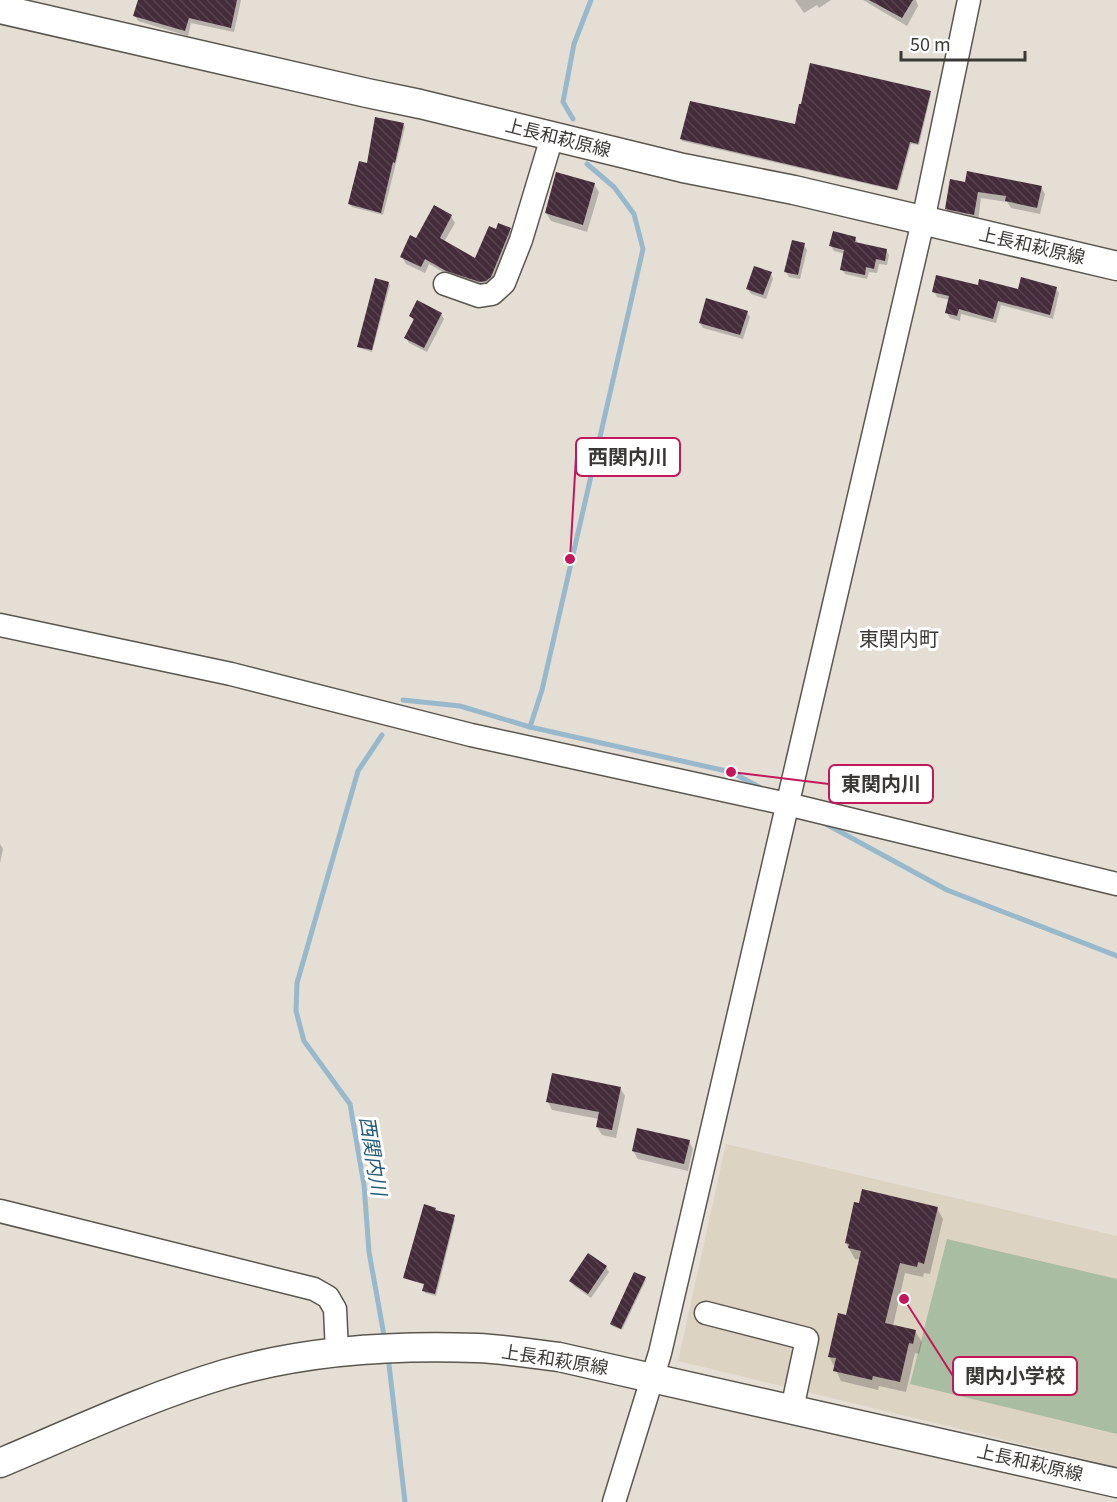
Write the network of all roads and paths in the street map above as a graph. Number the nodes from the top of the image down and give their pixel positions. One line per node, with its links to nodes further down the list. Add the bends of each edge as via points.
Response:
1 (969, 0): 4 (street)
2 (0, 9): 3 (main road, 上長和萩原線)
3 (552, 137): 4 (main road, 上長和萩原線); 6 (street, via 504,283 492,294 479,296)
4 (923, 221): 5 (main road, 上長和萩原線); 8 (street)
5 (1117, 266)
6 (445, 284)
7 (0, 625): 8 (street, via 231,674 471,735)
8 (788, 804): 9 (street); 13 (street)
9 (1117, 884)
10 (0, 1211): 12 (street, via 314,1289 328,1297 335,1309)
11 (706, 1314): 14 (street, via 807,1339)
12 (337, 1352): 13 (main road, 上長和萩原線, via 401,1347 479,1348 559,1357); 15 (main road, 上長和萩原線, via 280,1361 206,1380)
13 (654, 1377): 14 (main road, 上長和萩原線); 17 (street)
14 (792, 1409): 16 (main road, 上長和萩原線)
15 (0, 1463)
16 (1117, 1483)
17 (614, 1502)

